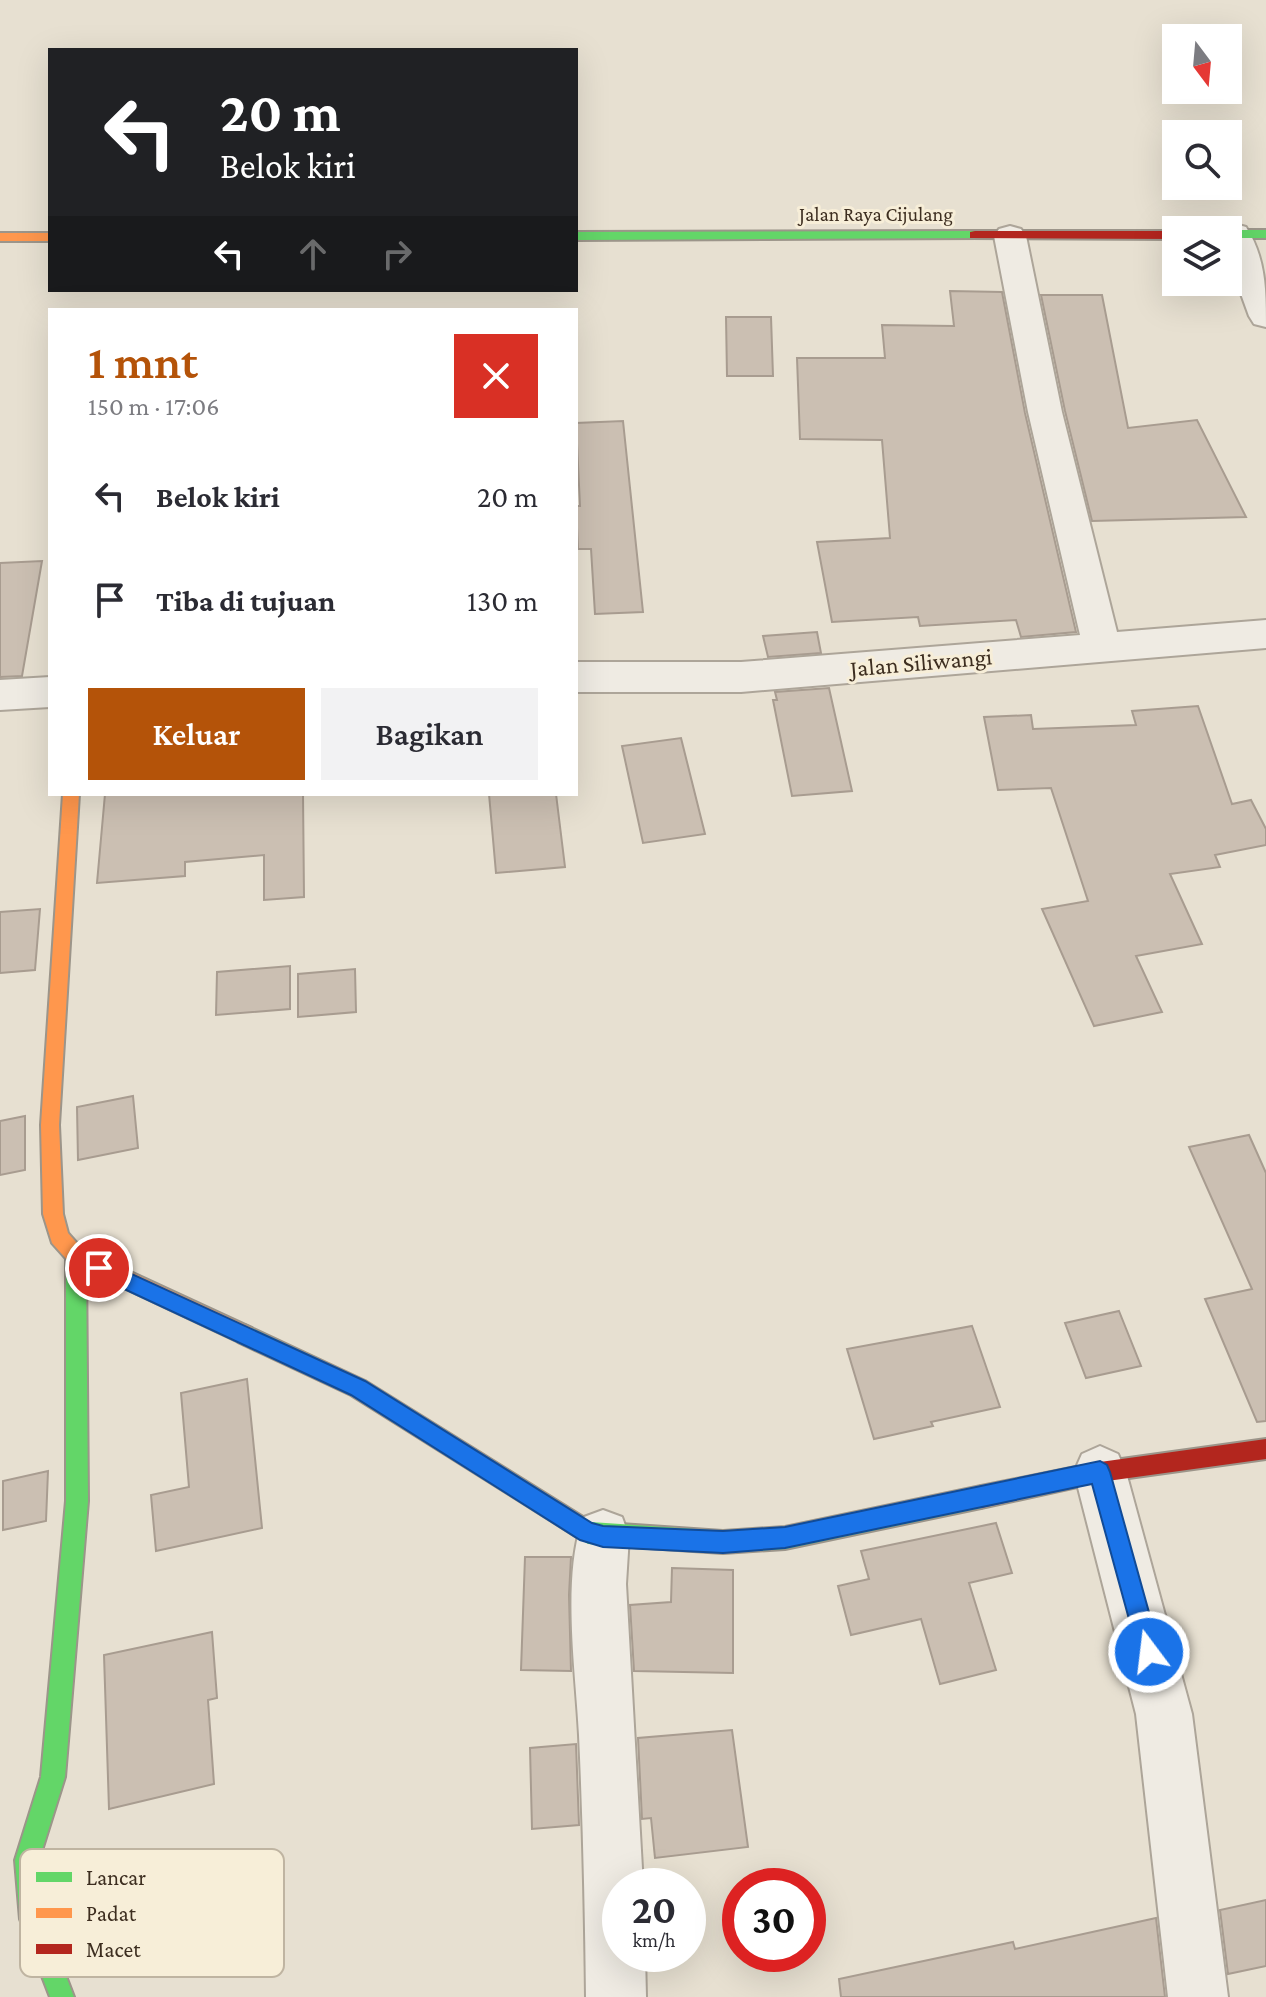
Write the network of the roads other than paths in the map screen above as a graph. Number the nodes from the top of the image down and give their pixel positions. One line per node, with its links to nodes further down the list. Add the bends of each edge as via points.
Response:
1 (1243, 234): 7 (street)
2 (1162, 235): 4 (main road, Jalan Raya Cijulang)
3 (578, 236): 4 (main road, Jalan Raya Cijulang)
4 (1010, 236): 9 (street, via 1045,412)
5 (0, 237): 6 (main road)
6 (48, 237)
7 (1266, 316)
8 (1266, 634): 9 (street, Jalan Siliwangi)
9 (1102, 648): 10 (street, Jalan Siliwangi, via 741,677)
10 (578, 677)
11 (48, 692): 12 (street)
12 (0, 695)
13 (71, 796): 14 (main road, via 50,1125 53,1214 59,1237)
14 (76, 1256): 17 (main road, via 358,1388 588,1533); 18 (main road, via 77,1501 53,1777)
15 (1266, 1449): 16 (main road)
16 (1100, 1472): 17 (main road, via 785,1538 723,1542); 22 (street, via 1164,1714)
17 (603, 1536): 21 (street, via 599,1584)
18 (30, 1849)
19 (54, 1977): 20 (main road)
20 (62, 1997)
21 (616, 1997)
22 (1198, 1997)

